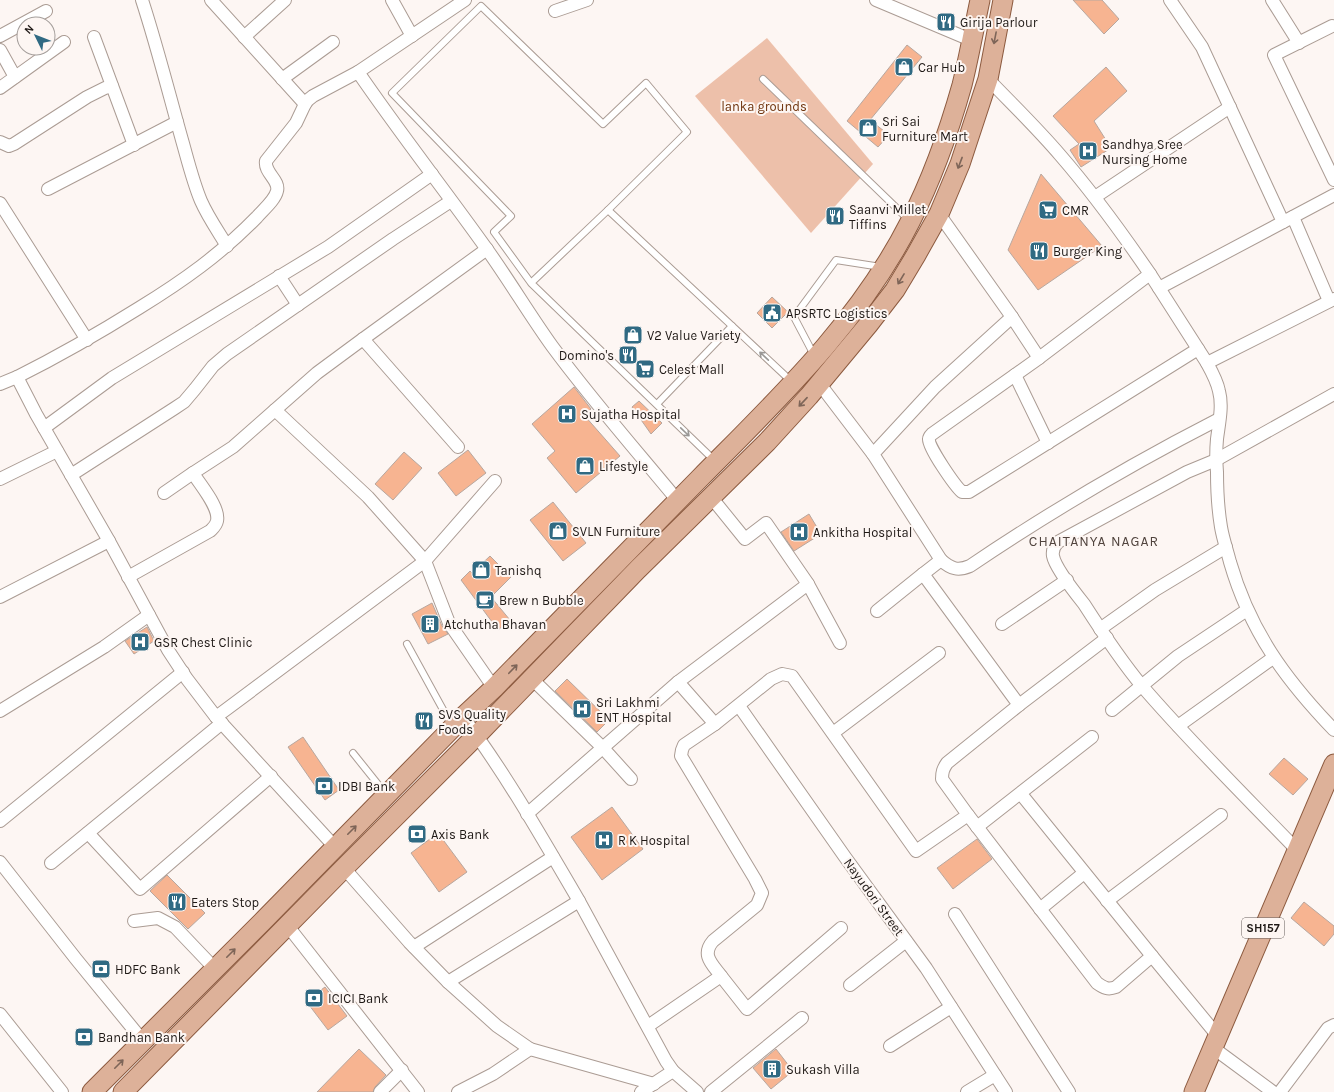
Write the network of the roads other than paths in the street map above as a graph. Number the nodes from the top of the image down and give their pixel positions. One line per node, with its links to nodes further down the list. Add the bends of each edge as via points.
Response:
1 (142, 0): 33 (street)
2 (210, 0): 18 (street)
3 (285, 0): 18 (street)
4 (392, 0): 16 (street)
5 (465, 0): 16 (street)
6 (587, 0): 13 (street)
7 (876, 0): 19 (street)
8 (980, 0): 19 (main road)
9 (1003, 0): 28 (main road, one-way to 28)
10 (1170, 0): 32 (street, via 1202,47)
11 (1272, 0): 22 (street)
12 (46, 11): 15 (street)
13 (555, 11)
14 (1333, 27): 22 (street)
15 (0, 36)
16 (412, 36): 24 (street)
17 (94, 37): 29 (street)
18 (244, 37): 26 (street)
19 (971, 40): 46 (main road, via 952,118)
20 (64, 42): 25 (street)
21 (333, 42): 26 (street)
22 (1299, 43): 37 (street, via 1274,55)
23 (0, 50): 25 (street)
24 (358, 72): 31 (street, via 313,96); 36 (street)
25 (15, 77): 30 (street)
26 (282, 79): 31 (street)
27 (763, 79): 46 (lane)
28 (988, 79): 40 (street, via 1059,153); 44 (main road, one-way to 44, via 960,164)
29 (112, 86): 34 (street, via 87,97 14,144 9,146); 35 (street)
30 (0, 88)
31 (305, 104): 47 (street, via 296,123 266,161 266,169 277,185 277,192 256,218)
32 (1230, 107): 40 (street); 45 (street)
33 (177, 122): 35 (street); 47 (street, via 201,200)
34 (0, 142)
35 (134, 144): 38 (street)
36 (432, 174): 41 (street); 51 (street, via 328,247)
37 (1334, 180)
38 (48, 189)
39 (1334, 195): 45 (street)
40 (1095, 197): 50 (street)
41 (452, 201): 48 (street); 55 (street)
42 (0, 203): 59 (street)
43 (608, 210): 52 (lane); 52 (lane, via 687,132 646,83 603,124 481,6 392,93 511,216 494,232); 57 (lane)
44 (938, 214): 56 (street); 67 (main road, one-way to 67, via 895,290)
45 (1288, 219): 53 (street); 54 (street)
46 (910, 222): 49 (main road)
47 (227, 246): 59 (street, via 199,269)
48 (487, 249): 58 (street); 86 (street, via 525,308 583,387)
49 (885, 267): 61 (main road, via 844,325); 61 (lane, via 836,260 794,317)
50 (1150, 274): 53 (street); 62 (street)
51 (279, 276): 55 (street); 73 (street, via 112,378)
52 (531, 283): 70 (lane)
53 (1159, 288): 60 (street)
54 (1331, 300): 63 (street)
55 (298, 305): 81 (street, via 227,354 213,366 184,402)
56 (1012, 317): 62 (street); 77 (street, via 935,387)
57 (732, 326): 66 (lane, one-way to 57); 70 (lane)
58 (362, 339): 71 (street, via 317,373); 75 (street)
59 (87, 340): 65 (street)
60 (1198, 349): 63 (street); 74 (street)
61 (815, 358): 66 (main road)
62 (1039, 358): 64 (street)
63 (1207, 363): 72 (street, via 1219,392)
64 (1015, 375): 74 (street); 74 (street, via 932,434 929,440 932,448 956,486 965,493)
65 (17, 377): 68 (street); 73 (street)
66 (792, 383): 79 (main road)
67 (819, 383): 77 (street); 85 (main road, one-way to 85, via 767,442)
68 (0, 384)
69 (1334, 394): 78 (street)
70 (657, 404): 79 (lane, one-way to 79)
71 (275, 410): 80 (street, via 234,447); 90 (street, via 368,497)
72 (1219, 419): 78 (street); 89 (street, via 1134,464 1035,523 970,566 955,569)
73 (44, 428): 76 (street)
74 (1048, 443)
75 (458, 446)
76 (57, 451): 81 (street); 82 (street)
77 (873, 454): 89 (street)
78 (1216, 460): 88 (street, via 1220,519); 93 (street, via 1187,472 1058,542 1052,550 1053,556)
79 (716, 462): 86 (main road)
80 (192, 473): 84 (street); 92 (street, via 217,512 216,526)
81 (71, 475): 87 (street)
82 (0, 479)
83 (495, 481): 90 (street)
84 (164, 492)
85 (711, 497): 94 (street, via 745,539 766,523); 106 (main road)
86 (678, 500): 109 (main road, one-way to 86)
87 (109, 541): 92 (street); 95 (street)
88 (1226, 547): 96 (street); 100 (street, via 1155,590)
89 (941, 560): 91 (street)
90 (425, 562): 109 (street, via 450,623); 114 (street)
91 (922, 574): 97 (street); 110 (street)
92 (128, 577): 98 (street)
93 (1067, 580): 99 (street); 100 (street)
94 (808, 584): 101 (street); 107 (street)
95 (0, 597)
96 (1247, 610): 104 (street); 108 (street, via 1178,656)
97 (877, 611)
98 (149, 615): 105 (street); 113 (street, via 104,647)
99 (1002, 624)
100 (1103, 633): 108 (street); 110 (street)
101 (840, 643)
102 (407, 644): 115 (lane)
103 (939, 653): 119 (street)
104 (1273, 658): 117 (street); 118 (street)
105 (182, 672): 114 (street); 132 (street)
106 (532, 679): 120 (main road); 122 (street)
107 (678, 682): 116 (street); 122 (street)
108 (1141, 685): 112 (street); 117 (street)
109 (494, 688): 115 (main road)
110 (1019, 705): 130 (street, via 947,763 942,772 946,786)
111 (739, 706): 116 (street); 119 (street, via 777,675 788,674 796,680); 149 (street, Nayudori Street)
112 (1112, 710)
113 (0, 711)
114 (219, 720): 125 (street); 134 (street)
115 (458, 722): 120 (street); 128 (main road)
116 (716, 724): 153 (street, via 684,745 682,756 762,893 757,905 708,947 709,960)
117 (1178, 726): 136 (street)
118 (1334, 730)
119 (833, 733): 130 (street, via 916,851)
120 (477, 735): 129 (street); 140 (main road)
121 (1092, 737): 127 (street)
122 (603, 748): 126 (street); 129 (street)
123 (353, 753): 128 (lane)
124 (1334, 764): 136 (main road, SH157)
125 (271, 776): 134 (street, via 140,889); 135 (street)
126 (631, 779)
127 (1020, 794): 133 (street); 141 (street)
128 (386, 795): 135 (main road, one-way to 128)
129 (527, 814): 137 (street)
130 (968, 815): 133 (street)
131 (1221, 815): 143 (street)
132 (0, 822)
133 (977, 827): 144 (street)
134 (88, 833): 139 (street)
135 (335, 847): 152 (main road, one-way to 135)
136 (1297, 850): 162 (main road, SH157)
137 (553, 857): 142 (street); 150 (street)
138 (0, 862): 161 (street)
139 (51, 863)
140 (344, 868): 147 (main road); 150 (street)
141 (1084, 873): 143 (street); 144 (street)
142 (579, 901): 154 (street); 160 (street)
143 (1107, 901): 151 (street)
144 (1040, 908): 151 (street, via 1097,983 1105,988 1110,990 1116,987)
145 (954, 914): 180 (street)
146 (134, 921): 152 (street, via 158,918 175,927)
147 (288, 925): 165 (street); 171 (main road)
148 (841, 928): 153 (street, via 747,1009)
149 (906, 941): 155 (street); 156 (street, Nayudori Street)
150 (414, 947): 154 (street)
151 (1152, 956): 162 (street)
152 (215, 969): 161 (main road)
153 (721, 976): 160 (street)
154 (448, 982): 164 (street, via 496,1026)
155 (850, 985)
156 (951, 1007): 163 (street); 167 (street, Nayudori Street)
157 (0, 1014): 169 (street)
158 (802, 1018): 177 (street)
159 (1334, 1025): 183 (street, via 1328,1028)
160 (648, 1026): 166 (street)
161 (143, 1041): 170 (main road, one-way to 161)
162 (1215, 1041): 181 (main road, SH157); 182 (street)
163 (890, 1046)
164 (530, 1049): 168 (street); 174 (street, via 493,1074)
165 (402, 1070): 172 (street); 173 (street)
166 (673, 1071): 168 (street); 176 (street)
167 (995, 1075): 178 (street); 179 (street, Nayudori Street)
168 (654, 1084): 175 (street)
169 (62, 1092)
170 (92, 1092)
171 (123, 1092)
172 (380, 1092)
173 (418, 1092)
174 (458, 1092)
175 (642, 1092)
176 (697, 1092)
177 (711, 1092)
178 (967, 1092)
179 (1006, 1092)
180 (1068, 1092)
181 (1194, 1092)
182 (1273, 1092)
183 (1280, 1092)

